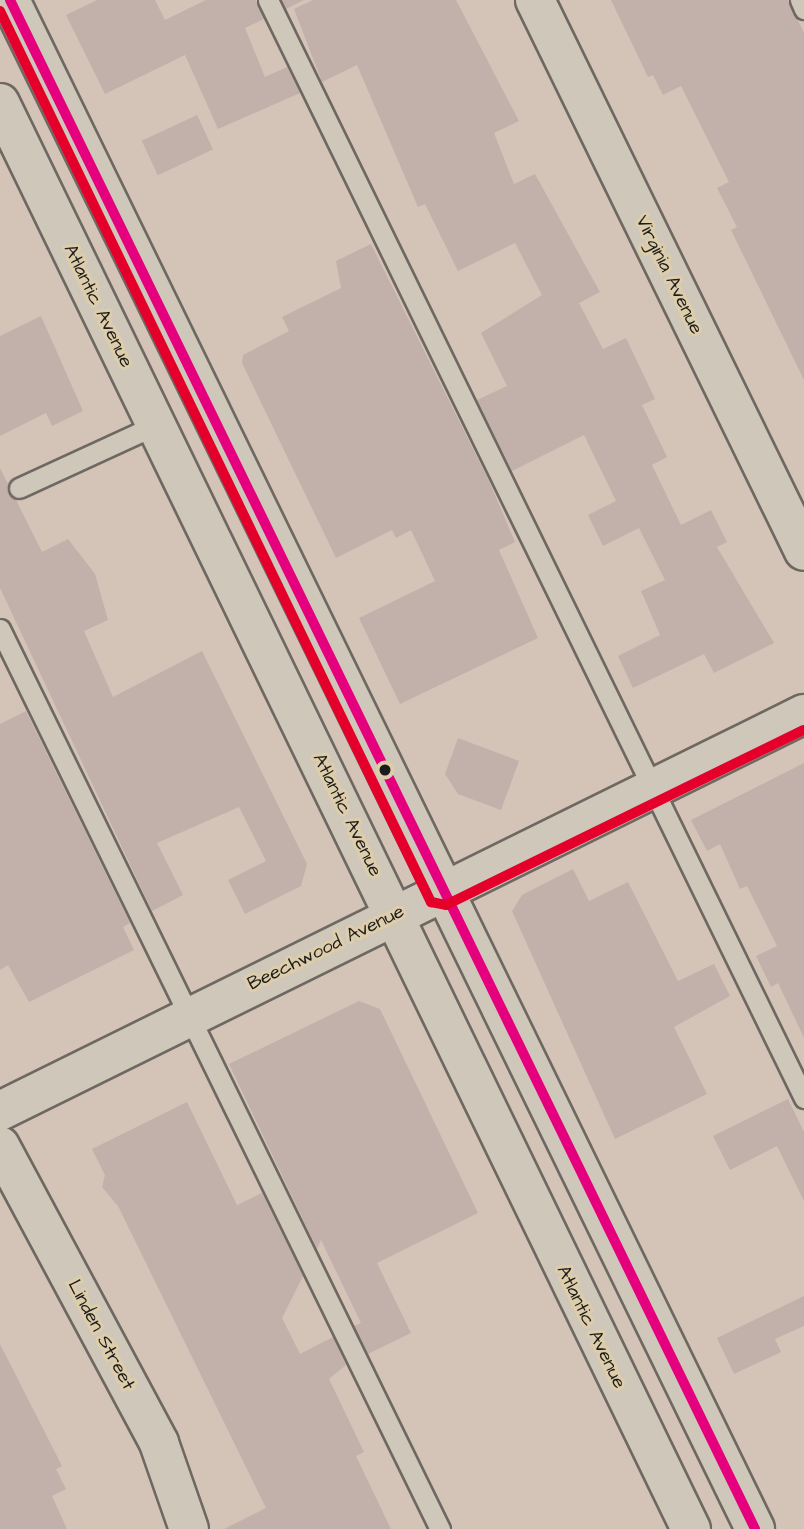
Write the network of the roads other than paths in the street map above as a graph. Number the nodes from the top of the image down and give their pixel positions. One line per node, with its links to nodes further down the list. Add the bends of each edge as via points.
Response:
1 (10, 0): 13 (main road)
2 (268, 0): 12 (lane)
3 (535, 0): 9 (main road, Virginia Avenue)
4 (800, 0): 5 (lane)
5 (804, 9)
6 (0, 103): 7 (main road, Atlantic Avenue)
7 (156, 425): 8 (lane); 14 (main road, Atlantic Avenue)
8 (19, 488)
9 (804, 551)
10 (0, 629): 15 (lane)
11 (804, 713): 12 (main road, Beechwood Avenue)
12 (653, 787): 13 (main road, Beechwood Avenue); 16 (lane)
13 (440, 892): 14 (main road, Beechwood Avenue); 22 (main road)
14 (395, 914): 15 (main road, Beechwood Avenue); 21 (main road, Atlantic Avenue)
15 (185, 1017): 17 (main road, Beechwood Avenue); 20 (lane)
16 (804, 1098)
17 (0, 1111)
18 (0, 1146): 19 (main road, Linden Street, via 159,1443)
19 (189, 1529)
20 (440, 1529)
21 (691, 1529)
22 (755, 1529)

